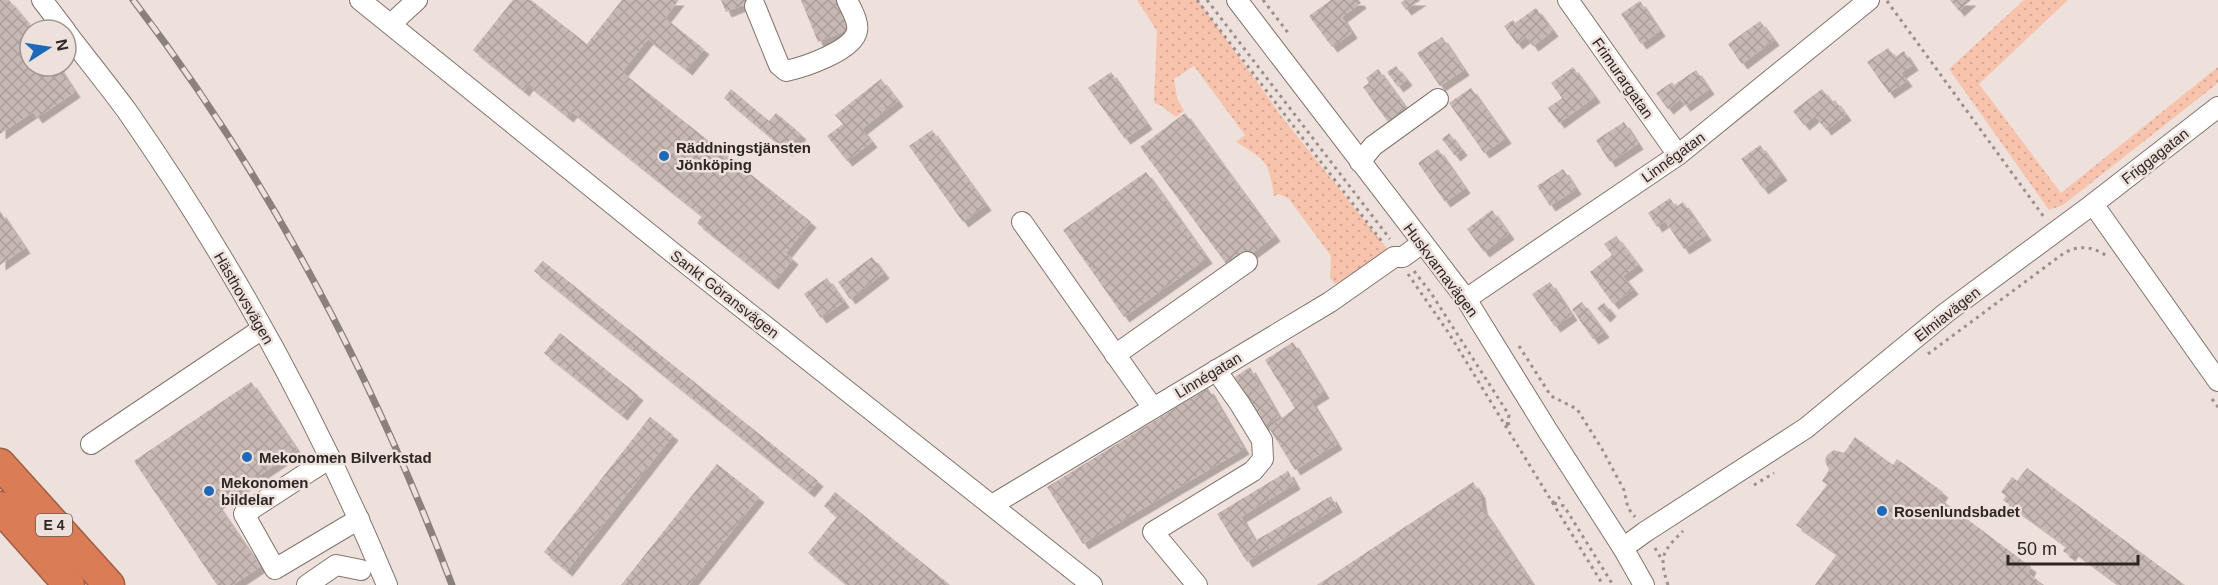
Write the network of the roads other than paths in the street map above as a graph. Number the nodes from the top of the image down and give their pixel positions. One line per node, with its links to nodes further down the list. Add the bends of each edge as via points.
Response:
1 (42, 0): 9 (street, Hästhovsvägen)
2 (360, 0): 10 (street, Sankt Göransvägen)
3 (417, 0): 10 (street)
4 (847, 0): 8 (street, via 857,25 854,39 845,48 786,71 779,65)
5 (1237, 0): 15 (street, Huskvarnavägen)
6 (1568, 0): 14 (street, Frimurargatan)
7 (1869, 0): 14 (street, Linnégatan)
8 (755, 6)
9 (55, 18)
10 (391, 24): 29 (street, Sankt Göransvägen)
11 (78, 48): 21 (street, Hästhovsvägen, via 166,171)
12 (1438, 99): 15 (street, via 1373,146)
13 (2218, 107): 16 (street, Friggagatan)
14 (1678, 155): 20 (street, Linnégatan)
15 (1360, 162): 18 (street, Huskvarnavägen)
16 (2093, 204): 24 (street); 34 (street, Elmiavägen, via 1947,312 1806,428)
17 (1022, 222): 22 (street)
18 (1422, 243): 20 (street, Huskvarnavägen); 23 (street, Linnégatan)
19 (1246, 262): 22 (street)
20 (1466, 299): 34 (street, Huskvarnavägen)
21 (262, 329): 26 (street); 27 (street, Hästhovsvägen)
22 (1115, 355): 25 (street)
23 (1216, 370): 25 (street, Linnégatan); 43 (street, via 1262,440 1263,459 1253,471 1153,532)
24 (2218, 381)
25 (1153, 408): 29 (street, Linnégatan)
26 (91, 444)
27 (330, 458): 31 (street, Hästhovsvägen); 33 (street, via 244,514 275,569)
28 (0, 464): 39 (highway, E 4)
29 (992, 505): 42 (street, Sankt Göransvägen)
30 (0, 507): 38 (highway, E 4)
31 (359, 519): 33 (street); 36 (street, Hästhovsvägen)
32 (0, 528): 37 (highway)
33 (339, 531): 35 (street)
34 (1623, 548): 44 (street, Huskvarnavägen)
35 (336, 565): 36 (street); 40 (street)
36 (367, 570): 41 (street, Hästhovsvägen)
37 (63, 585)
38 (69, 585)
39 (109, 585)
40 (307, 585)
41 (387, 585)
42 (1092, 585)
43 (1197, 585)
44 (1644, 585)

